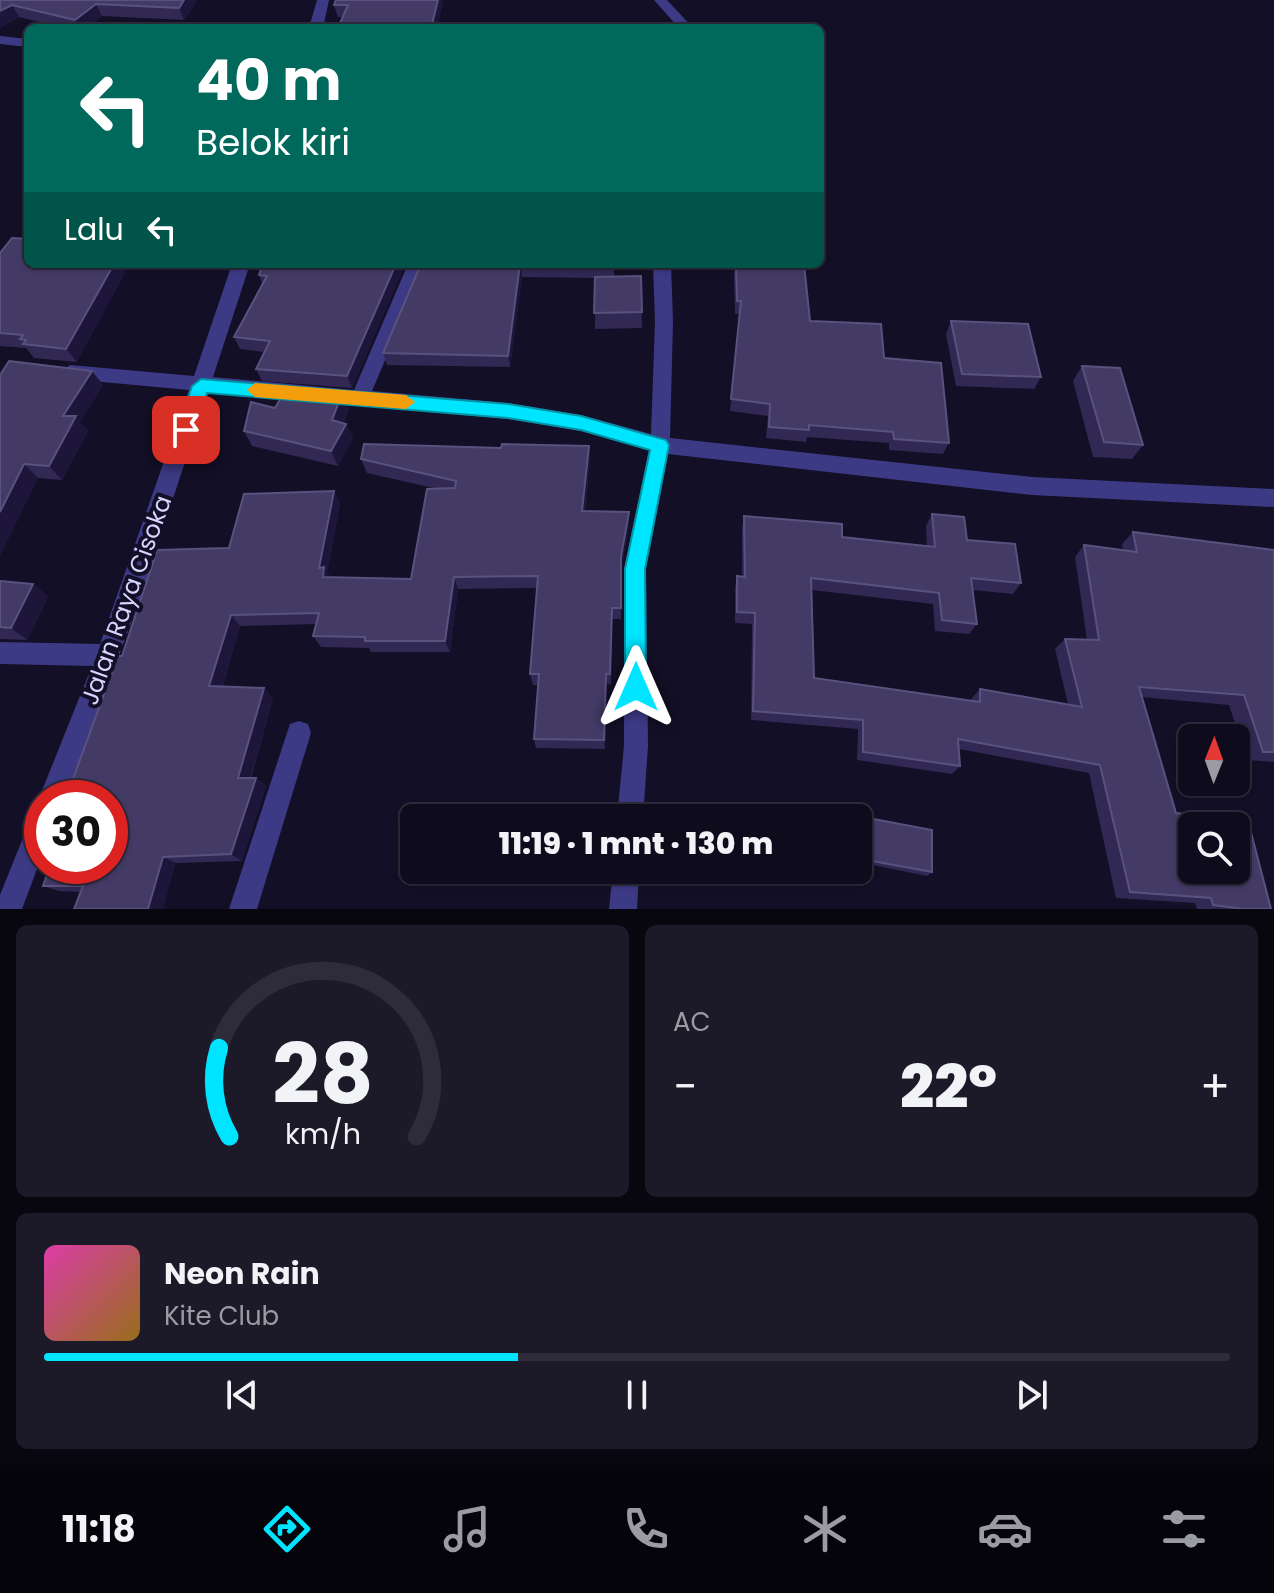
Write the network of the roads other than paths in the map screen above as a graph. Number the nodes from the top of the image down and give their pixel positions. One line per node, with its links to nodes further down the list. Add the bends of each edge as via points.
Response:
1 (323, 0): 3 (street)
2 (660, 0): 4 (street)
3 (317, 24)
4 (682, 24)
5 (0, 40): 6 (street)
6 (24, 43)
7 (240, 268): 11 (street, Jalan Raya Cisoka)
8 (415, 268): 12 (street)
9 (662, 268): 13 (street)
10 (46, 369): 11 (street)
11 (201, 386): 12 (street); 16 (street, Jalan Raya Cisoka)
12 (360, 398): 13 (street, via 508,411 581,423)
13 (660, 445): 14 (street, via 997,483); 19 (street, via 635,569)
14 (1274, 498)
15 (0, 653): 16 (street)
16 (107, 655): 18 (street, Jalan Raya Cisoka)
17 (299, 733): 23 (street)
18 (59, 780)
19 (631, 804)
20 (24, 868): 22 (street)
21 (625, 884): 24 (street)
22 (8, 909)
23 (243, 909)
24 (623, 909)

